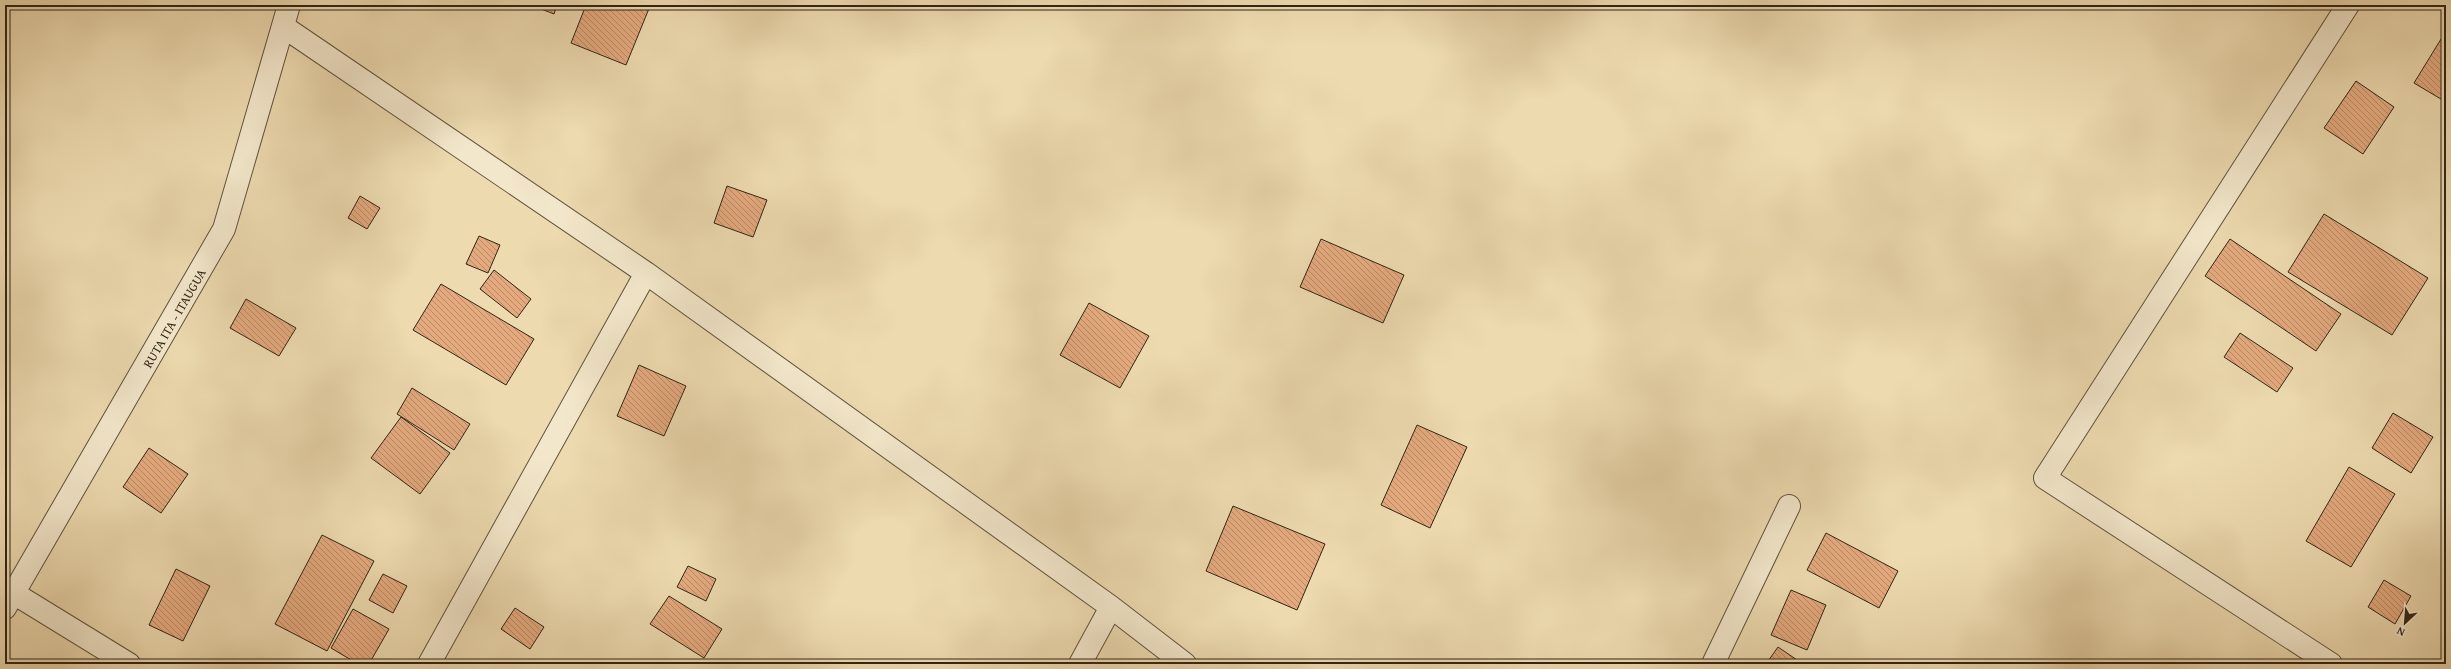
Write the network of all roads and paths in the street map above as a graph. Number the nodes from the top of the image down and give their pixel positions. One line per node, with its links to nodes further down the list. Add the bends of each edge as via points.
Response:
1 (289, 5): 3 (street, RUTA ITA - ITAUGUA)
2 (2348, 5): 13 (street, via 2045,478)
3 (284, 27): 4 (street); 6 (street, RUTA ITA - ITAUGUA, via 224,230)
4 (646, 273): 7 (street); 9 (street)
5 (1789, 506): 12 (street)
6 (10, 601): 8 (street)
7 (1111, 607): 10 (street); 11 (street)
8 (129, 664)
9 (429, 664)
10 (1080, 664)
11 (1185, 664)
12 (1713, 664)
13 (2331, 664)

